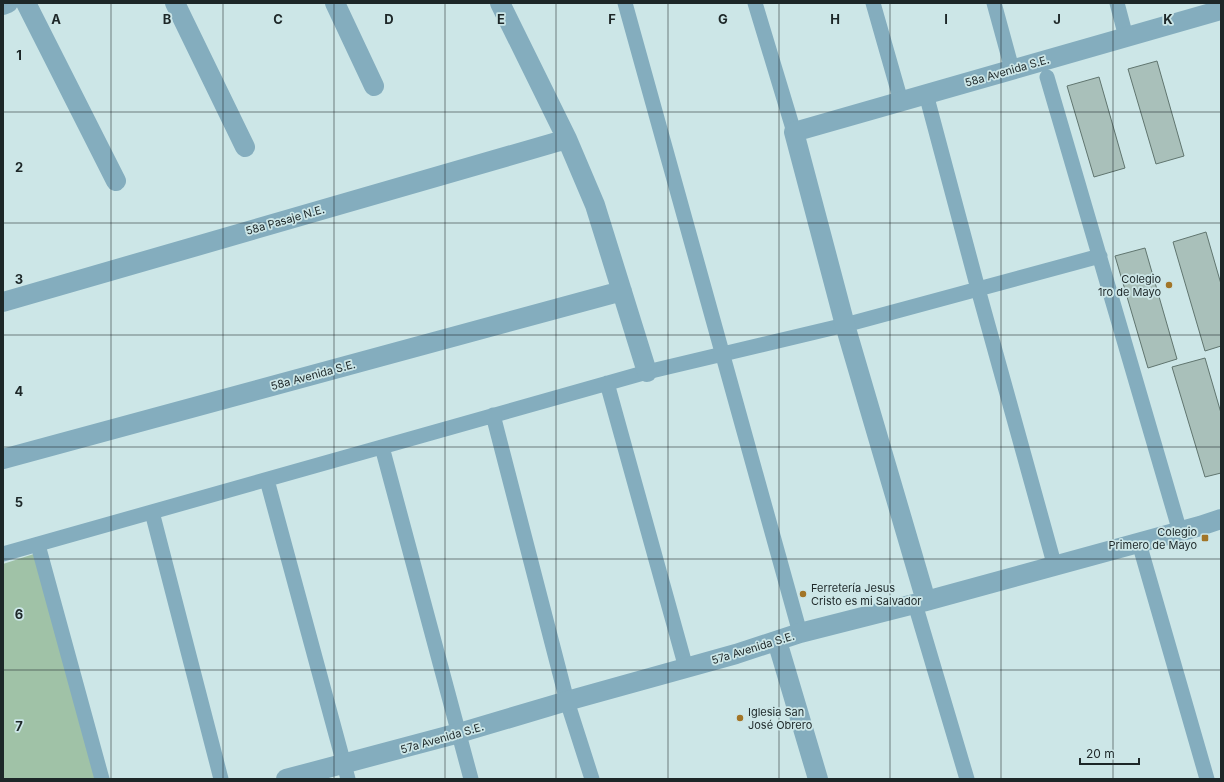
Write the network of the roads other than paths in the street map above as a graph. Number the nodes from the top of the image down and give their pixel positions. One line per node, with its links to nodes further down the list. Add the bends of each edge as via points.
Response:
1 (8, 3): 11 (street)
2 (26, 3): 22 (street)
3 (175, 3): 21 (street)
4 (335, 3): 16 (street)
5 (500, 3): 20 (street)
6 (625, 3): 28 (street)
7 (755, 3): 19 (street)
8 (873, 3): 18 (street)
9 (994, 3): 14 (street)
10 (1117, 3): 13 (street)
11 (3, 5)
12 (1221, 10): 13 (street, 58a Avenida S.E.)
13 (1126, 37): 14 (street, 58a Avenida S.E.)
14 (1012, 69): 17 (street, 58a Avenida S.E.)
15 (1047, 76): 23 (street)
16 (374, 86)
17 (926, 94): 18 (street, 58a Avenida S.E.); 24 (street)
18 (901, 101): 19 (street, 58a Avenida S.E.)
19 (794, 132): 27 (street)
20 (567, 138): 25 (street, via 595,205); 26 (street, 58a Pasaje N.E.)
21 (245, 146)
22 (116, 181)
23 (1100, 256): 24 (street); 37 (street)
24 (978, 289): 27 (street); 41 (street)
25 (622, 291): 29 (street); 33 (street, 58a Avenida S.E.)
26 (3, 302)
27 (845, 325): 28 (street); 42 (street)
28 (723, 354): 29 (street); 43 (street)
29 (647, 372): 30 (street)
30 (607, 383): 31 (street); 45 (street)
31 (494, 415): 32 (street); 46 (street)
32 (382, 447): 34 (street); 47 (street)
33 (3, 459)
34 (267, 480): 35 (street); 48 (street)
35 (152, 512): 39 (street); 50 (street)
36 (1221, 519): 37 (street, 57a Avenida S.E.)
37 (1180, 532): 38 (street, 57a Avenida S.E.)
38 (1139, 543): 41 (street, 57a Avenida S.E.); 56 (street)
39 (38, 545): 40 (street); 49 (street)
40 (3, 554)
41 (1055, 567): 42 (street, 57a Avenida S.E.)
42 (920, 603): 43 (street, 57a Avenida S.E.); 55 (street)
43 (800, 634): 44 (street, 57a Avenida S.E.)
44 (778, 641): 45 (street, 57a Avenida S.E.); 54 (street)
45 (686, 668): 46 (street, 57a Avenida S.E.)
46 (567, 701): 47 (street, 57a Avenida S.E.); 53 (street)
47 (459, 733): 48 (street, 57a Avenida S.E.); 52 (street)
48 (346, 772): 51 (street, 57a Avenida S.E.)
49 (102, 779)
50 (221, 779)
51 (286, 779)
52 (471, 779)
53 (592, 779)
54 (818, 779)
55 (967, 779)
56 (1207, 779)

